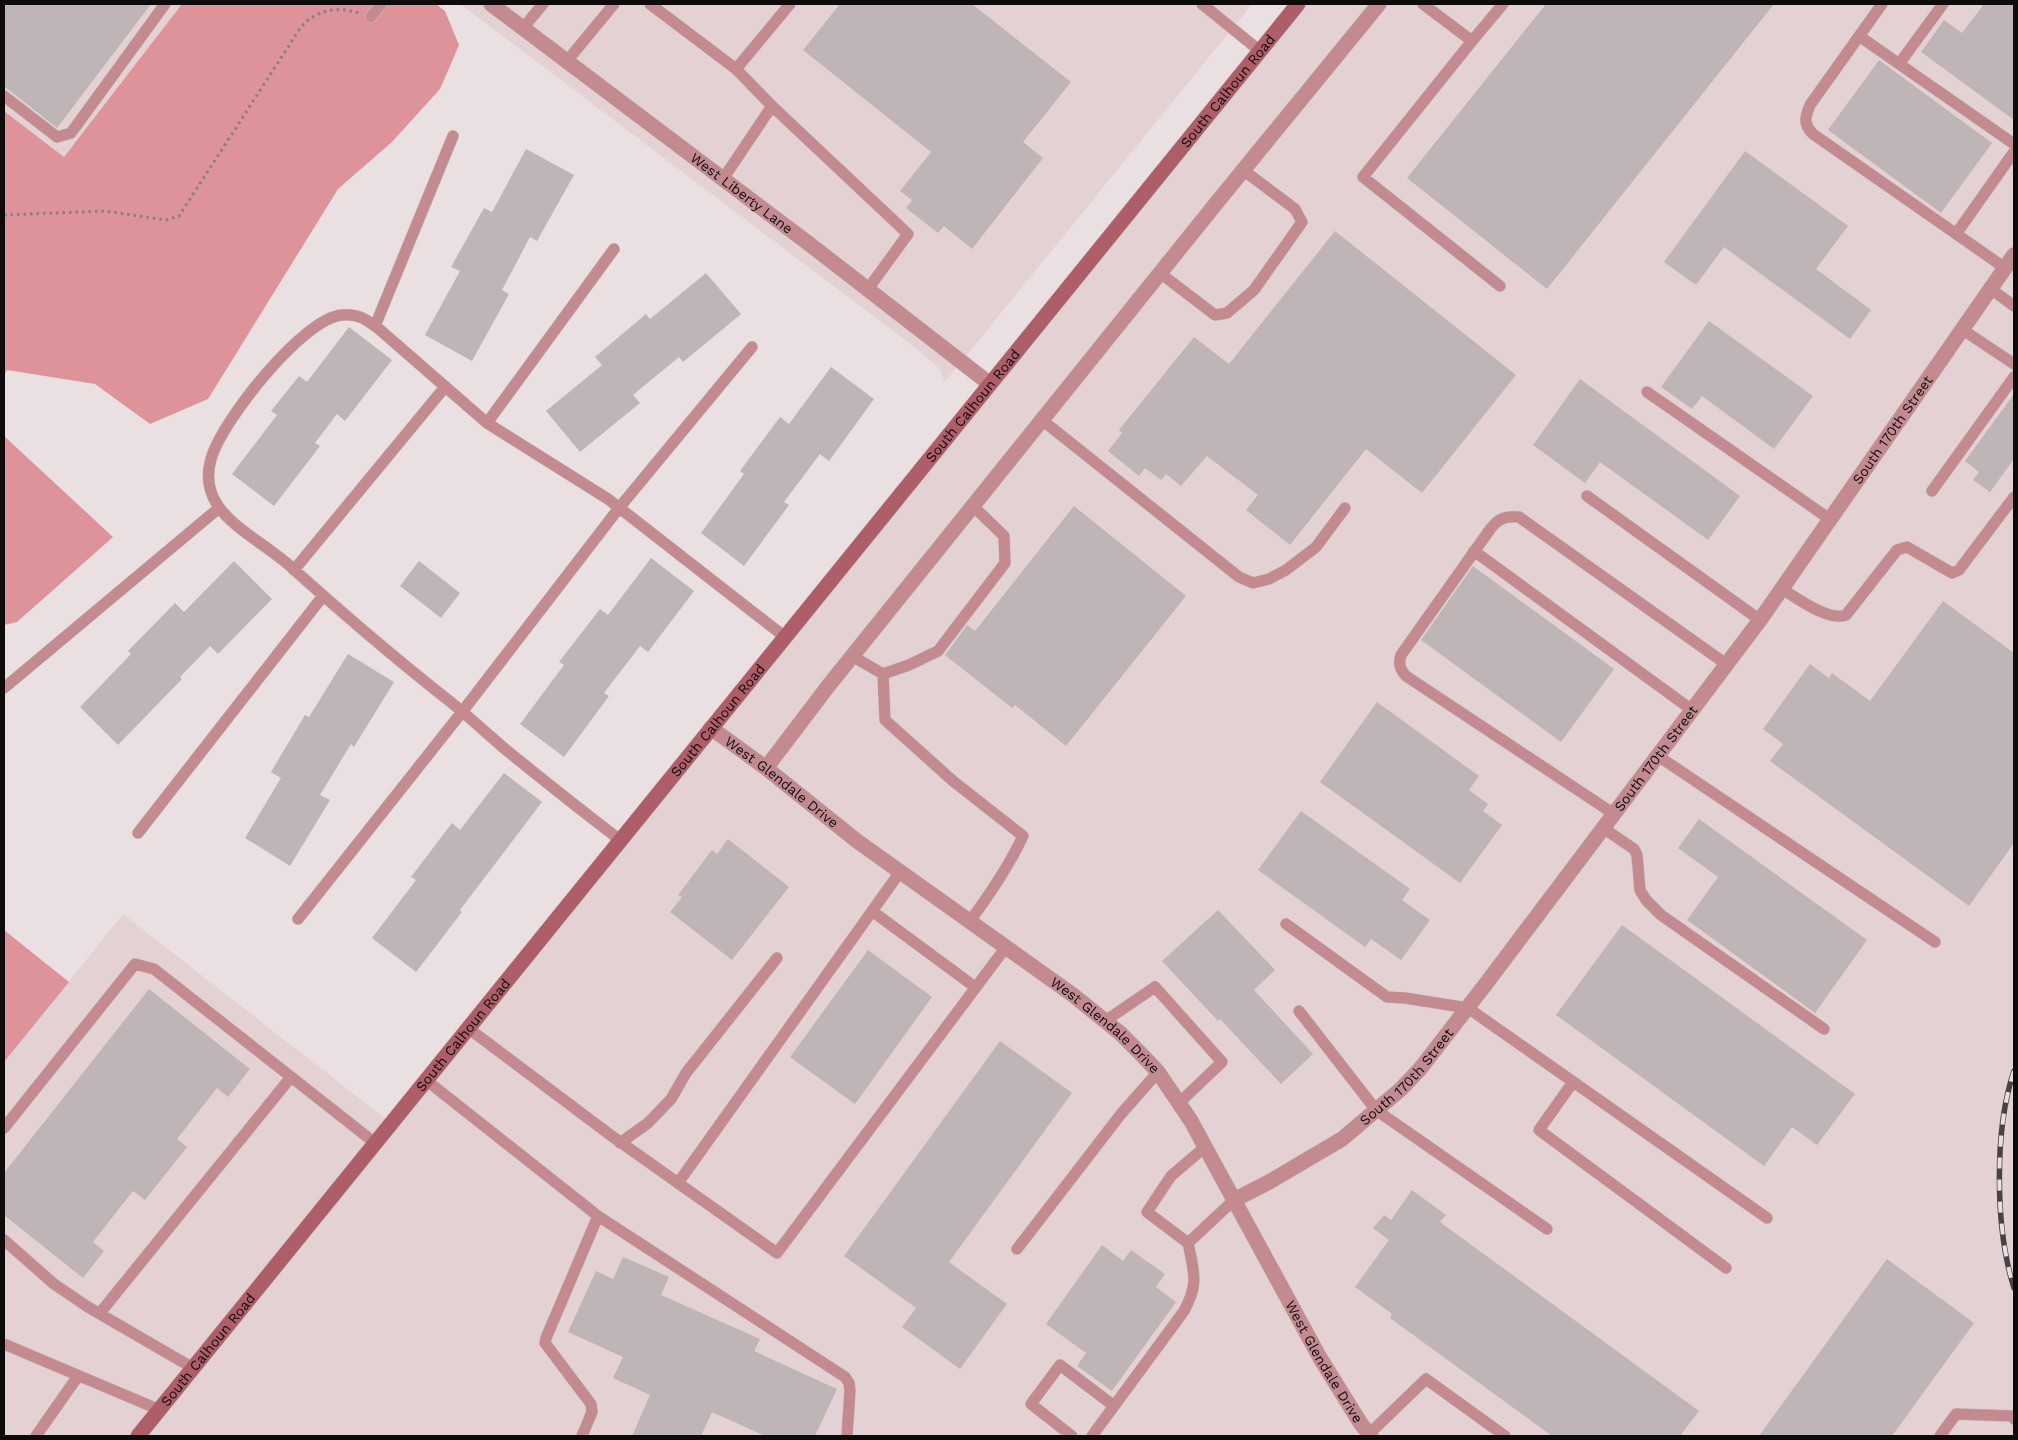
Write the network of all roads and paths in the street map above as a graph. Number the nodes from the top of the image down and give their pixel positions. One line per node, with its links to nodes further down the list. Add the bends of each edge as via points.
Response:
1 (165, 4): 23 (lane, via 71,133 57,137)
2 (381, 4): 15 (lane)
3 (491, 4): 16 (street, West Liberty Lane)
4 (542, 4): 16 (lane)
5 (614, 4): 20 (lane)
6 (650, 4): 22 (lane)
7 (790, 4): 22 (lane)
8 (1202, 4): 19 (lane)
9 (1298, 4): 19 (street, South Calhoun Road)
10 (1379, 4): 28 (street)
11 (1423, 4): 18 (lane)
12 (1503, 4): 18 (lane)
13 (1882, 4): 17 (lane)
14 (1943, 4): 21 (lane)
15 (371, 16): 30 (path, via 352,10 325,10 310,17 178,216 166,220 105,210)
16 (523, 28): 20 (street, West Liberty Lane)
17 (1859, 36): 21 (lane); 31 (lane, via 1810,105 1806,116 1807,128)
18 (1472, 41): 36 (lane, via 1363,177)
19 (1260, 50): 45 (street, South Calhoun Road)
20 (567, 61): 29 (street, West Liberty Lane)
21 (1898, 64): 26 (lane)
22 (736, 69): 24 (lane)
23 (4, 96)
24 (772, 106): 29 (lane); 37 (lane, via 908,234)
25 (453, 136): 40 (lane)
26 (2014, 144)
27 (2014, 152): 31 (lane)
28 (1243, 170): 35 (street); 35 (lane, via 1295,209 1302,222 1254,290 1227,313 1215,315)
29 (723, 178): 37 (street, West Liberty Lane)
30 (4, 215)
31 (1956, 234): 34 (lane)
32 (614, 249): 49 (lane)
33 (2014, 255): 34 (street, South 170th Street)
34 (2005, 268): 38 (street, South 170th Street)
35 (1160, 273): 48 (street)
36 (1500, 286)
37 (868, 289): 45 (street, West Liberty Lane)
38 (1991, 289): 39 (lane); 41 (street, South 170th Street)
39 (2014, 306)
40 (375, 326): 46 (lane); 54 (lane, via 361,316 333,317 308,331 249,395 226,426 211,459 208,478 211,495)
41 (1962, 330): 43 (lane); 57 (street, South 170th Street)
42 (752, 347): 55 (lane)
43 (2014, 364)
44 (2014, 377): 50 (lane)
45 (990, 384): 63 (street, South Calhoun Road)
46 (445, 387): 49 (lane); 59 (lane)
47 (1647, 392): 57 (lane)
48 (1042, 420): 53 (street); 56 (lane, via 1239,577 1253,583 1286,570 1316,547)
49 (487, 423): 55 (lane)
50 (1932, 492)
51 (1586, 496): 62 (lane)
52 (2014, 497): 60 (lane, via 1958,570 1952,573 1907,547 1902,548 1897,550 1846,615 1833,616)
53 (972, 506): 64 (street); 66 (lane, via 1004,536 1005,563 938,652)
54 (219, 508): 59 (lane); 67 (lane)
55 (619, 508): 63 (lane); 69 (lane)
56 (1345, 508)
57 (1831, 520): 60 (street, South 170th Street)
58 (1474, 551): 65 (lane, via 1498,519 1519,517); 68 (lane); 73 (lane, via 1401,655 1398,662 1401,670)
59 (294, 570): 61 (lane)
60 (1782, 589): 62 (street, South 170th Street)
61 (324, 596): 69 (lane); 75 (lane)
62 (1760, 620): 65 (street, South 170th Street)
63 (785, 637): 70 (street, South Calhoun Road)
64 (852, 656): 66 (lane); 72 (street)
65 (1726, 664): 68 (street, South 170th Street)
66 (882, 674): 80 (lane, via 885,720 953,781 1023,836 1006,868)
67 (4, 688)
68 (1692, 710): 71 (street, South 170th Street)
69 (462, 712): 76 (lane); 79 (lane)
70 (711, 728): 72 (street, West Glendale Drive); 76 (street, South Calhoun Road)
71 (1658, 756): 73 (street, South 170th Street); 82 (lane)
72 (766, 768): 77 (street, West Glendale Drive)
73 (1614, 814): 74 (street, South 170th Street)
74 (1603, 828): 86 (street, South 170th Street); 90 (lane, via 1634,849 1640,890 1661,915)
75 (138, 833)
76 (620, 840): 89 (street, South Calhoun Road)
77 (900, 872): 78 (lane); 80 (street, West Glendale Drive)
78 (872, 911): 85 (lane); 101 (lane)
79 (298, 919)
80 (970, 921): 83 (street, West Glendale Drive)
81 (1286, 924): 86 (lane, via 1387,997)
82 (1935, 942)
83 (1006, 947): 85 (lane); 88 (street, West Glendale Drive)
84 (777, 958): 99 (lane, via 686,1073 671,1099 648,1124)
85 (975, 987): 101 (lane, via 776,1253)
86 (1468, 1008): 94 (lane); 96 (street, South 170th Street, via 1420,1069)
87 (1299, 1011): 96 (lane)
88 (1106, 1021): 91 (street, West Glendale Drive); 95 (lane, via 1155,988 1222,1062)
89 (468, 1028): 93 (street, South Calhoun Road); 99 (lane)
90 (1824, 1029)
91 (1158, 1072): 95 (street, West Glendale Drive); 108 (lane, via 1121,1114)
92 (291, 1077): 97 (lane, via 154,969 134,964); 98 (lane); 110 (lane)
93 (426, 1080): 98 (street, South Calhoun Road); 103 (lane)
94 (1573, 1082): 104 (lane); 109 (lane, via 1539,1130)
95 (1179, 1103): 100 (street, West Glendale Drive)
96 (1376, 1110): 102 (street, South 170th Street, via 1342,1139); 105 (lane)
97 (4, 1128)
98 (375, 1143): 112 (street, South Calhoun Road)
99 (620, 1143): 101 (lane)
100 (1205, 1147): 102 (street, West Glendale Drive); 107 (lane, via 1171,1176 1147,1212)
101 (678, 1183)
102 (1234, 1200): 107 (lane); 117 (street, West Glendale Drive, via 1320,1358)
103 (598, 1216): 120 (lane, via 545,1343 591,1404 592,1412); 121 (lane, via 845,1377 850,1390)
104 (1767, 1218)
105 (1548, 1230)
106 (4, 1240): 110 (lane, via 54,1284)
107 (1188, 1243): 114 (lane, via 1195,1276 1192,1297)
108 (1017, 1249)
109 (1726, 1268)
110 (100, 1313): 112 (lane)
111 (4, 1344): 113 (lane)
112 (193, 1368): 115 (street, South Calhoun Road)
113 (78, 1376): 115 (lane); 118 (lane)
114 (1114, 1406): 122 (lane, via 1060,1365 1031,1404); 123 (lane)
115 (160, 1410): 119 (street, South Calhoun Road)
116 (2014, 1419): 125 (lane, via 2012,1416 1956,1414)
117 (1370, 1435): 124 (lane, via 1426,1379)
118 (36, 1436)
119 (138, 1436)
120 (582, 1436)
121 (847, 1436)
122 (1072, 1436)
123 (1092, 1436)
124 (1506, 1436)
125 (1940, 1436)

